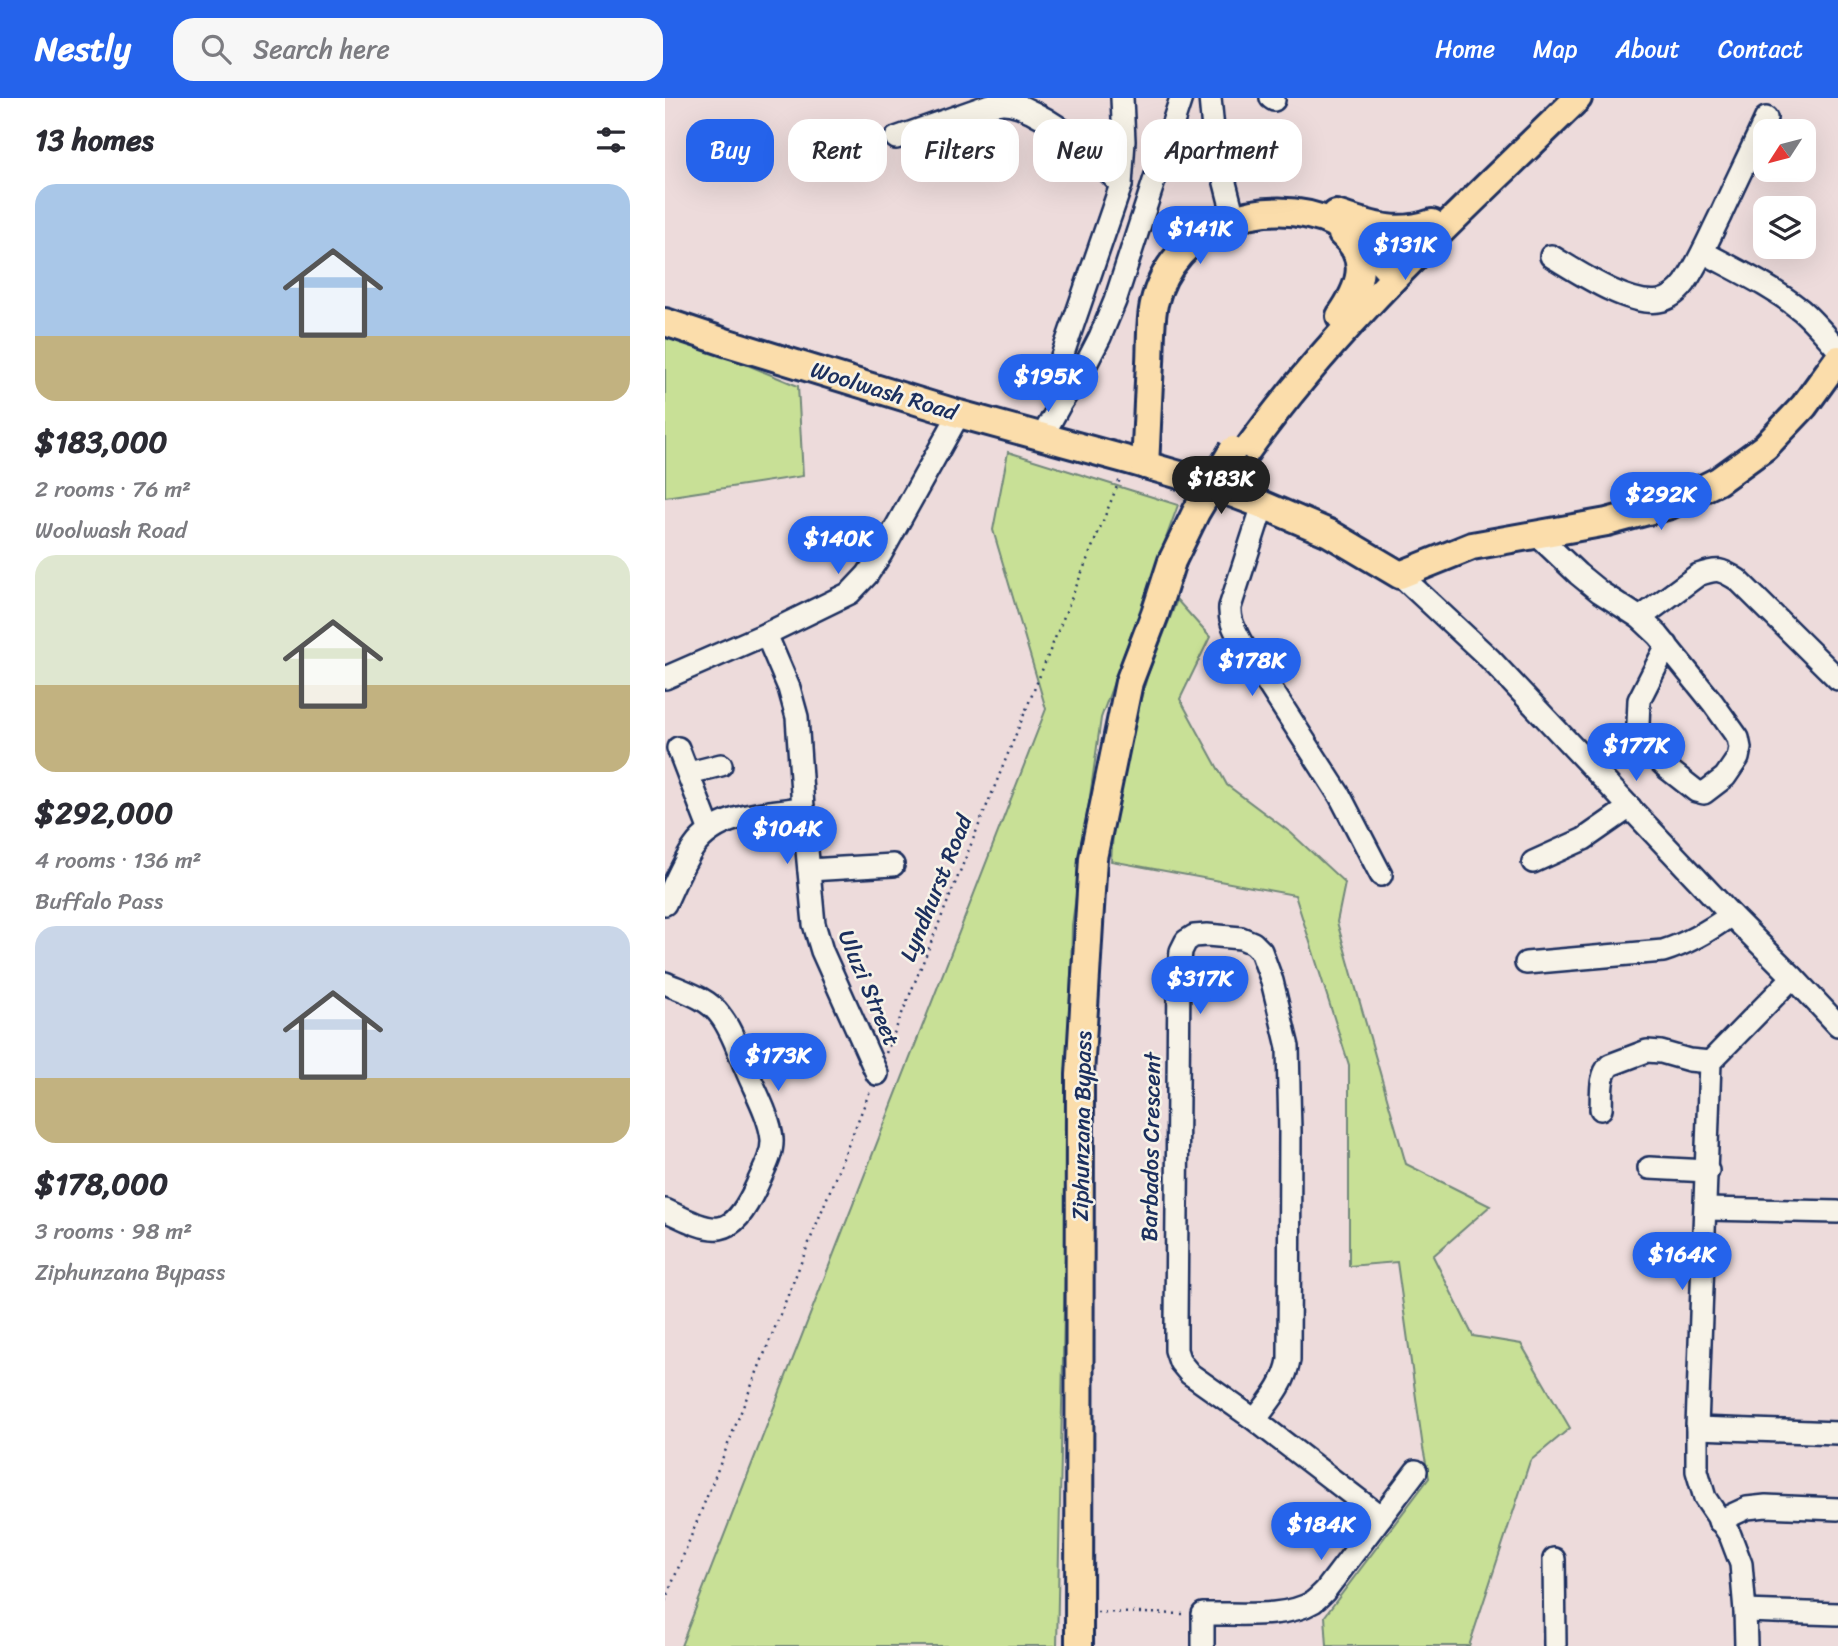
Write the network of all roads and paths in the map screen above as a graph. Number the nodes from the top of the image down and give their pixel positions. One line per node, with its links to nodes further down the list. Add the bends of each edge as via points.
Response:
1 (1122, 98): 8 (street)
2 (1181, 98): 19 (street, via 1115,301 1084,368)
3 (1210, 98): 10 (street, via 1214,140)
4 (1556, 98): 11 (main road)
5 (1578, 98): 14 (main road)
6 (1766, 118): 12 (street)
7 (896, 138): 8 (street, via 987,106 1018,105 1065,131)
8 (1121, 185): 19 (street, via 1060,362)
9 (1305, 215): 10 (main road, via 1269,212); 11 (main road, via 1305,210 1319,211 1401,230); 14 (main road, via 1352,233); 15 (main road, via 1345,237 1359,259 1358,285)
10 (1234, 218): 23 (main road, via 1185,247 1158,292)
11 (1432, 223): 14 (main road)
12 (1703, 251): 13 (street, via 1684,285 1661,301 1626,296); 17 (street, via 1783,296)
13 (1551, 256)
14 (1390, 272): 15 (main road); 22 (main road)
15 (1340, 316): 22 (main road, via 1257,412)
16 (665, 322): 20 (main road, Woolwash Road)
17 (1838, 349)
18 (1838, 359): 25 (main road, via 1804,406 1765,447 1718,481 1670,505)
19 (1062, 401): 21 (street)
20 (959, 414): 21 (main road, Woolwash Road); 28 (street, via 867,575 850,593)
21 (1042, 437): 23 (main road, Woolwash Road)
22 (1238, 453): 65 (main road, Ziphunzana Bypass, via 1177,563 1129,682 1093,858 1080,1076)
23 (1137, 462): 24 (main road, Woolwash Road); 49 (path, Lyndhurst Road)
24 (1263, 505): 26 (main road, Woolwash Road, via 1329,533); 41 (street, via 1229,616 1340,796)
25 (1536, 534): 26 (main road, via 1472,546); 27 (street, via 1600,592)
26 (1399, 575): 35 (street, via 1490,659)
27 (1640, 618): 29 (street); 31 (street, via 1698,575 1723,570)
28 (766, 634): 30 (street); 36 (street, Uluzi Street, via 797,717)
29 (1667, 645): 29 (street, via 1738,738 1738,758 1725,777 1704,793 1643,745 1639,700)
30 (667, 672)
31 (1838, 679)
32 (678, 748): 34 (street)
33 (721, 765): 34 (street)
34 (688, 773): 37 (street)
35 (1630, 807): 38 (street, via 1584,839); 43 (street)
36 (803, 808): 37 (street, via 739,817); 40 (street, Uluzi Street)
37 (710, 831): 42 (street, via 687,858)
38 (1532, 862)
39 (893, 865): 40 (street)
40 (809, 870): 49 (street, Uluzi Street, via 814,924 822,951)
41 (1381, 875)
42 (665, 904)
43 (1731, 915): 44 (street, via 1703,935 1663,951); 45 (street)
44 (1526, 963)
45 (1793, 977): 47 (street); 48 (street)
46 (665, 983): 54 (street, via 709,1003 721,1015 772,1143 747,1205 736,1220 710,1229)
47 (1838, 1025)
48 (1710, 1062): 50 (street, via 1661,1052 1635,1054 1606,1068); 52 (street)
49 (877, 1074): 64 (path, Lyndhurst Road)
50 (1601, 1109)
51 (1649, 1168): 52 (street)
52 (1708, 1171): 53 (street)
53 (1706, 1209): 55 (street); 57 (street)
54 (665, 1210)
55 (1838, 1212)
56 (1255, 1420): 56 (street, Barbados Crescent, via 1190,1374 1176,1350 1179,972 1181,951 1194,936 1241,938 1261,951 1288,1047 1289,1360 1283,1382); 61 (street, Barbados Crescent)
57 (1697, 1429): 58 (street); 62 (street, via 1697,1471 1705,1498)
58 (1838, 1433)
59 (1416, 1471): 61 (street)
60 (1838, 1509): 62 (street, via 1766,1506 1747,1508)
61 (1381, 1517): 67 (street, via 1314,1601 1274,1613)
62 (1719, 1521): 66 (street, via 1741,1564)
63 (1554, 1559): 71 (street)
64 (665, 1601)
65 (1080, 1611): 67 (path); 69 (main road, Ziphunzana Bypass)
66 (1745, 1611): 68 (street); 72 (street)
67 (1203, 1614): 70 (street)
68 (1838, 1614)
69 (1079, 1646)
70 (1203, 1646)
71 (1555, 1646)
72 (1746, 1646)

